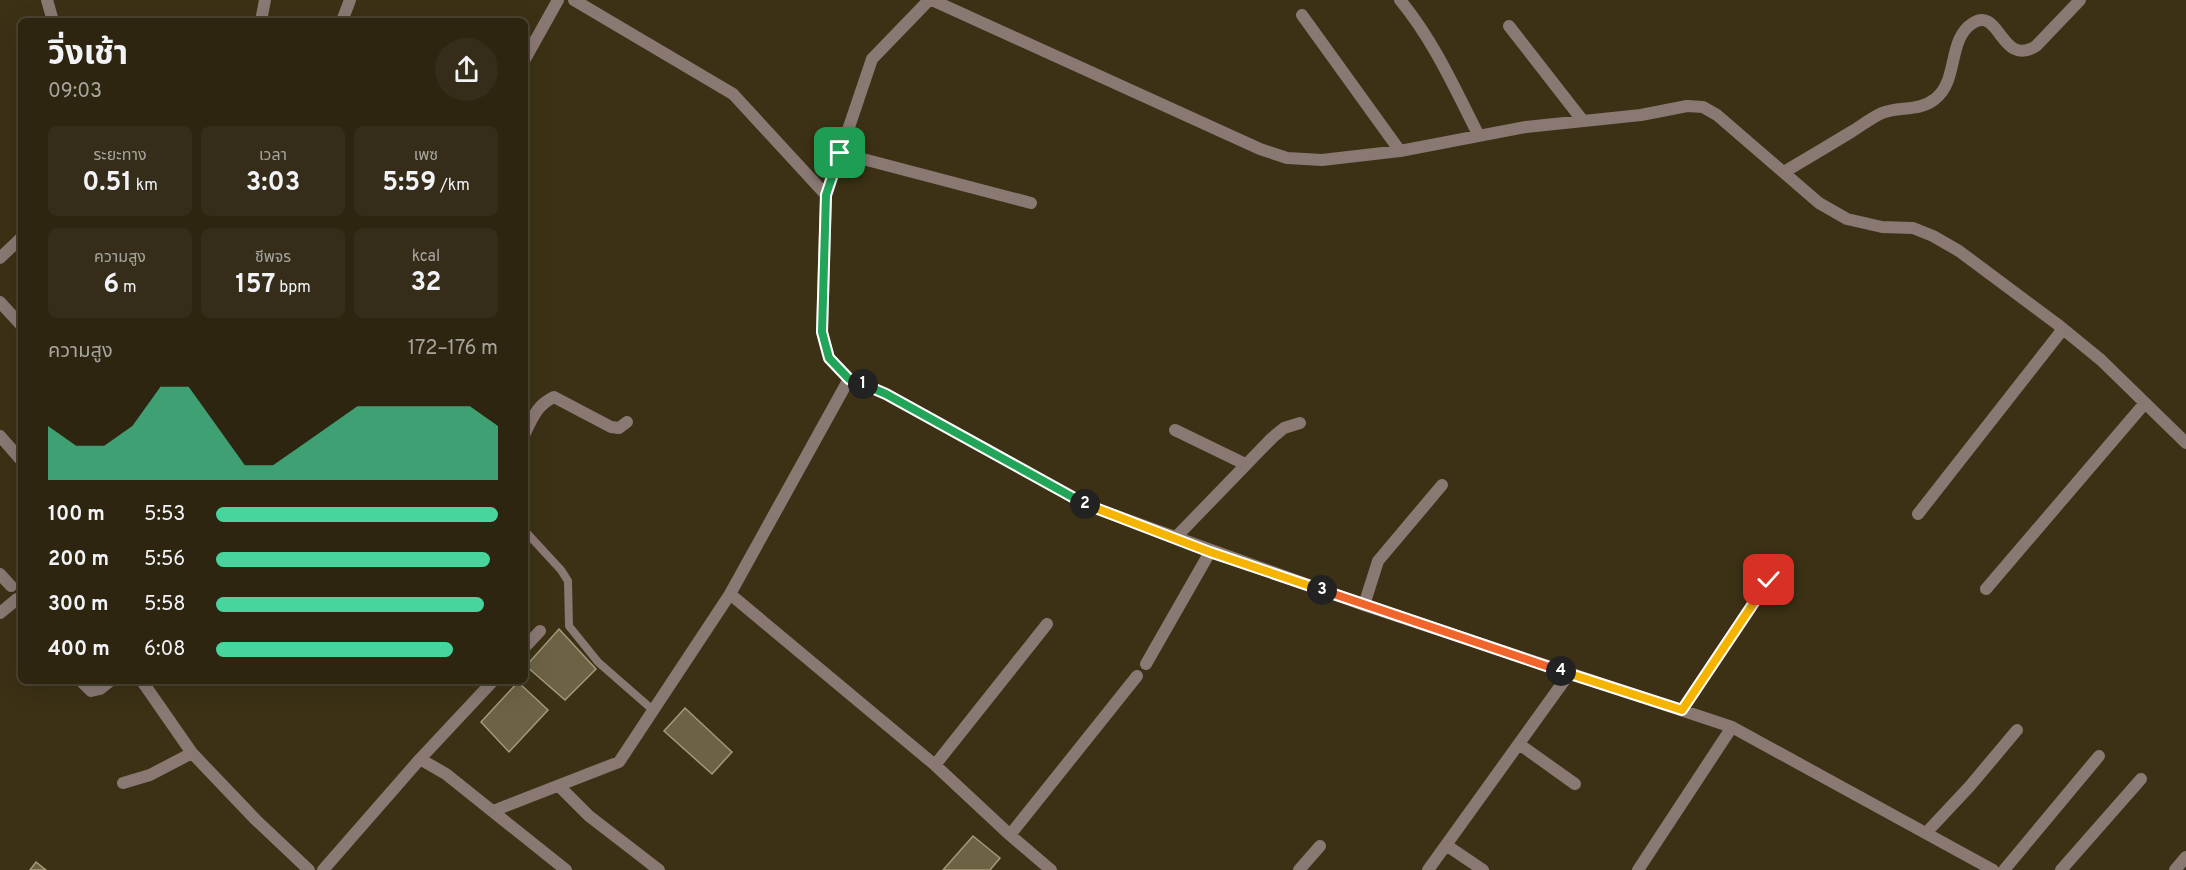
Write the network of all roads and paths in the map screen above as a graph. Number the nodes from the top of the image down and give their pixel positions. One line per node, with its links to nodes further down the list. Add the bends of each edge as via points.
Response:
1 (47, 0): 10 (street)
2 (265, 0): 11 (street)
3 (350, 0): 12 (street)
4 (558, 0): 14 (street)
5 (574, 0): 20 (street, via 733,94)
6 (931, 0): 17 (street, via 1287,158 1322,160); 18 (street, via 872,59)
7 (1400, 0): 16 (street, via 1437,53)
8 (2080, 0): 19 (street, via 2027,51 2013,49 1995,26 1983,20 1974,22 1961,36 1947,87 1935,99 1919,107 1884,112)
9 (1302, 15): 17 (street)
10 (52, 18)
11 (262, 18)
12 (343, 18)
13 (1509, 26): 15 (street)
14 (528, 54)
15 (1583, 121): 16 (street); 19 (street, via 1703,107)
16 (1479, 136): 17 (street)
17 (1400, 152)
18 (840, 153): 20 (street); 21 (street)
19 (1784, 172): 26 (street, via 1819,203 1847,219 1882,227 1913,228 1933,236)
20 (826, 195): 27 (street, via 822,332 829,358)
21 (1031, 203)
22 (18, 241): 23 (street)
23 (0, 258)
24 (0, 302): 25 (street)
25 (18, 322)
26 (2063, 328): 28 (street); 38 (street)
27 (849, 379): 40 (street, via 886,394 1089,506); 46 (street)
28 (2145, 403): 34 (street); 45 (street)
29 (627, 422): 31 (street, via 619,428 611,427 554,398 542,403)
30 (1300, 423): 36 (street, via 1284,428)
31 (528, 427)
32 (1175, 429): 36 (street)
33 (0, 436): 35 (street)
34 (2186, 443)
35 (18, 457)
36 (1245, 464): 40 (street)
37 (1442, 484): 48 (street, via 1378,561)
38 (1918, 514)
39 (528, 534): 61 (lane, via 568,581 569,626 598,662)
40 (1175, 538): 41 (street)
41 (1210, 552): 48 (street); 53 (street)
42 (0, 574): 44 (street)
43 (1769, 580): 60 (street)
44 (11, 586)
45 (1986, 589)
46 (730, 594): 61 (street); 68 (street)
47 (18, 600): 49 (street)
48 (1364, 605): 54 (street)
49 (0, 613)
50 (1047, 624): 68 (street)
51 (540, 631): 52 (street)
52 (528, 644)
53 (1146, 664)
54 (1569, 674): 60 (street); 64 (street)
55 (1137, 676): 75 (street)
56 (84, 684): 57 (street, via 91,691)
57 (106, 684)
58 (144, 684): 65 (street)
59 (490, 684): 67 (street)
60 (1682, 710): 62 (street)
61 (654, 711): 72 (street, via 619,762)
62 (1732, 727): 74 (street); 87 (street)
63 (2017, 730): 74 (street)
64 (1519, 744): 71 (street); 76 (street)
65 (192, 753): 70 (street, via 150,775); 79 (street)
66 (2098, 756): 89 (street)
67 (420, 759): 73 (street); 80 (street)
68 (935, 765): 75 (street)
69 (2141, 780): 90 (street)
70 (123, 783)
71 (1575, 784)
72 (559, 786): 73 (street); 82 (street, via 589,816)
73 (493, 811): 81 (street)
74 (1926, 833): 88 (street)
75 (1010, 834): 83 (street)
76 (1446, 845): 85 (street); 86 (street)
77 (1320, 846): 84 (street)
78 (2186, 857): 91 (street)
79 (309, 870)
80 (323, 870)
81 (566, 870)
82 (659, 870)
83 (1052, 870)
84 (1299, 870)
85 (1428, 870)
86 (1483, 870)
87 (1638, 870)
88 (1993, 870)
89 (2004, 870)
90 (2061, 870)
91 (2175, 870)

